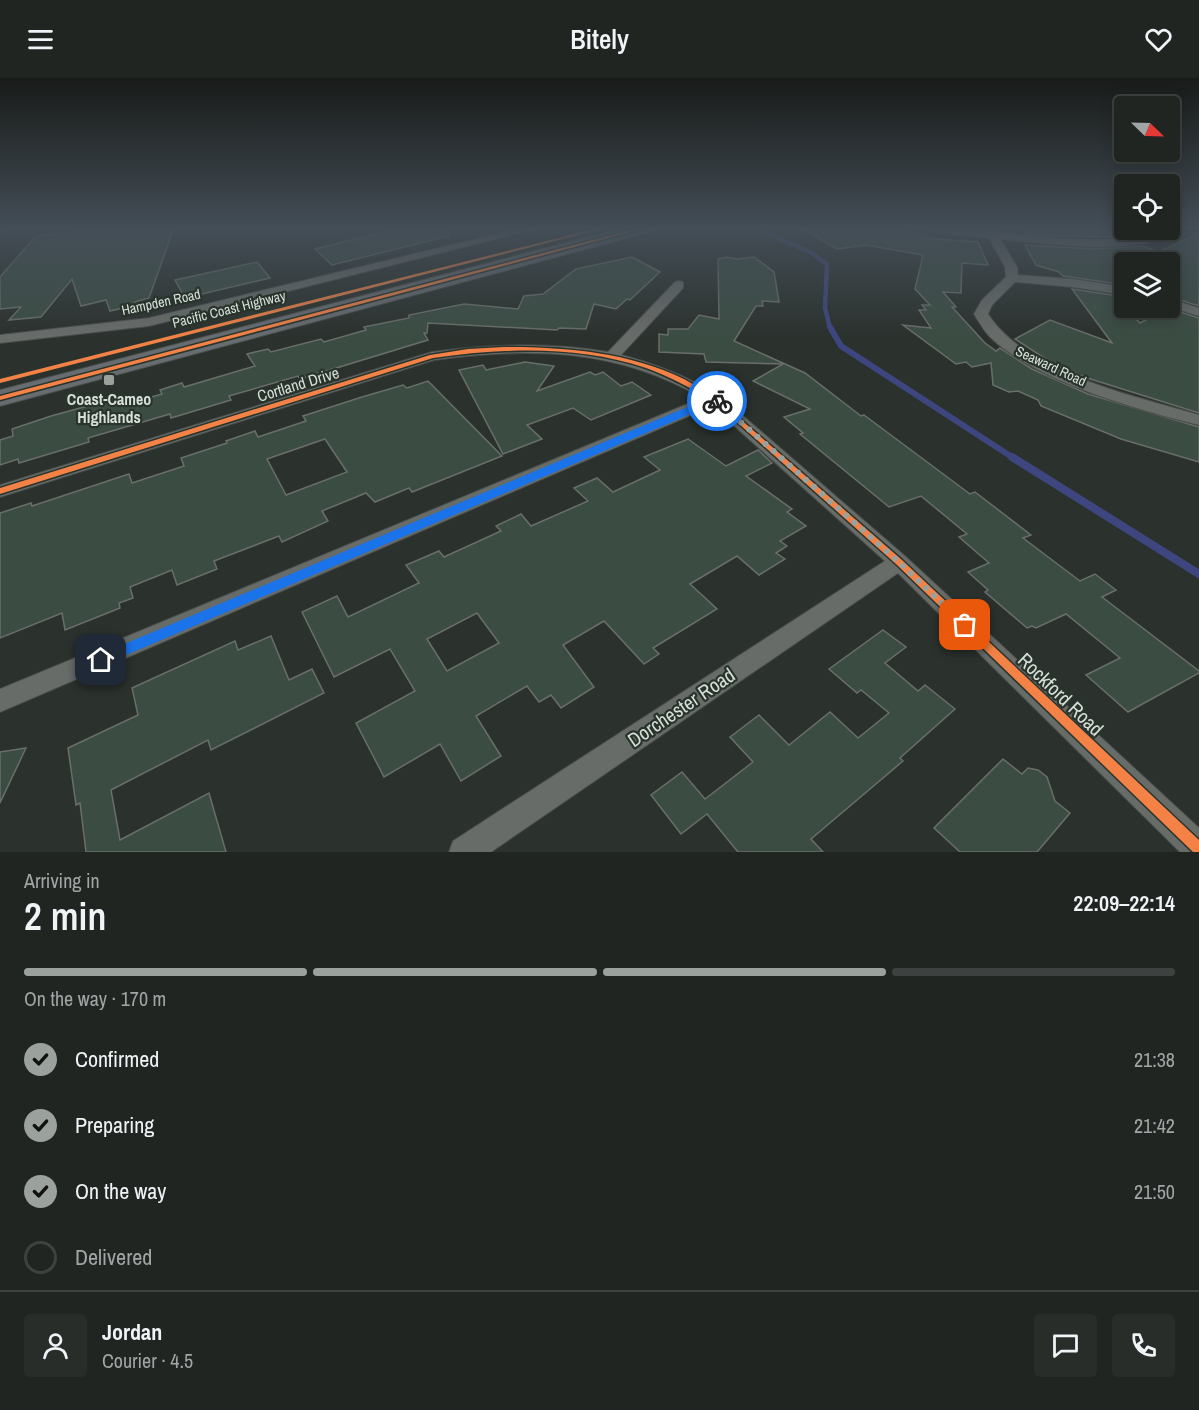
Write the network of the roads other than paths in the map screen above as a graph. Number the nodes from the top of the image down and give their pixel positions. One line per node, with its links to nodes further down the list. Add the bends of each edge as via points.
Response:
1 (387, 264): 10 (street, Hampden Road, via 149,322)
2 (461, 264): 12 (highway, Pacific Coast Highway)
3 (507, 264): 13 (highway, Pacific Coast Highway)
4 (1009, 264): 5 (street)
5 (1011, 278): 7 (street); 15 (street, Seaward Road, via 981,314 1000,340 1063,374)
6 (679, 285): 11 (street)
7 (1114, 289)
8 (1180, 306): 9 (street)
9 (1199, 312)
10 (0, 339)
11 (612, 356): 14 (street, Rockford Road, via 693,384); 16 (street, Cortland Drive, via 506,348 432,356)
12 (0, 381)
13 (0, 398)
14 (714, 399): 17 (street, Rockford Road); 18 (street)
15 (1199, 420)
16 (0, 491)
17 (899, 562): 19 (street, Rockford Road); 20 (street, Dorchester Road)
18 (0, 701)
19 (1199, 849)
20 (464, 852)

